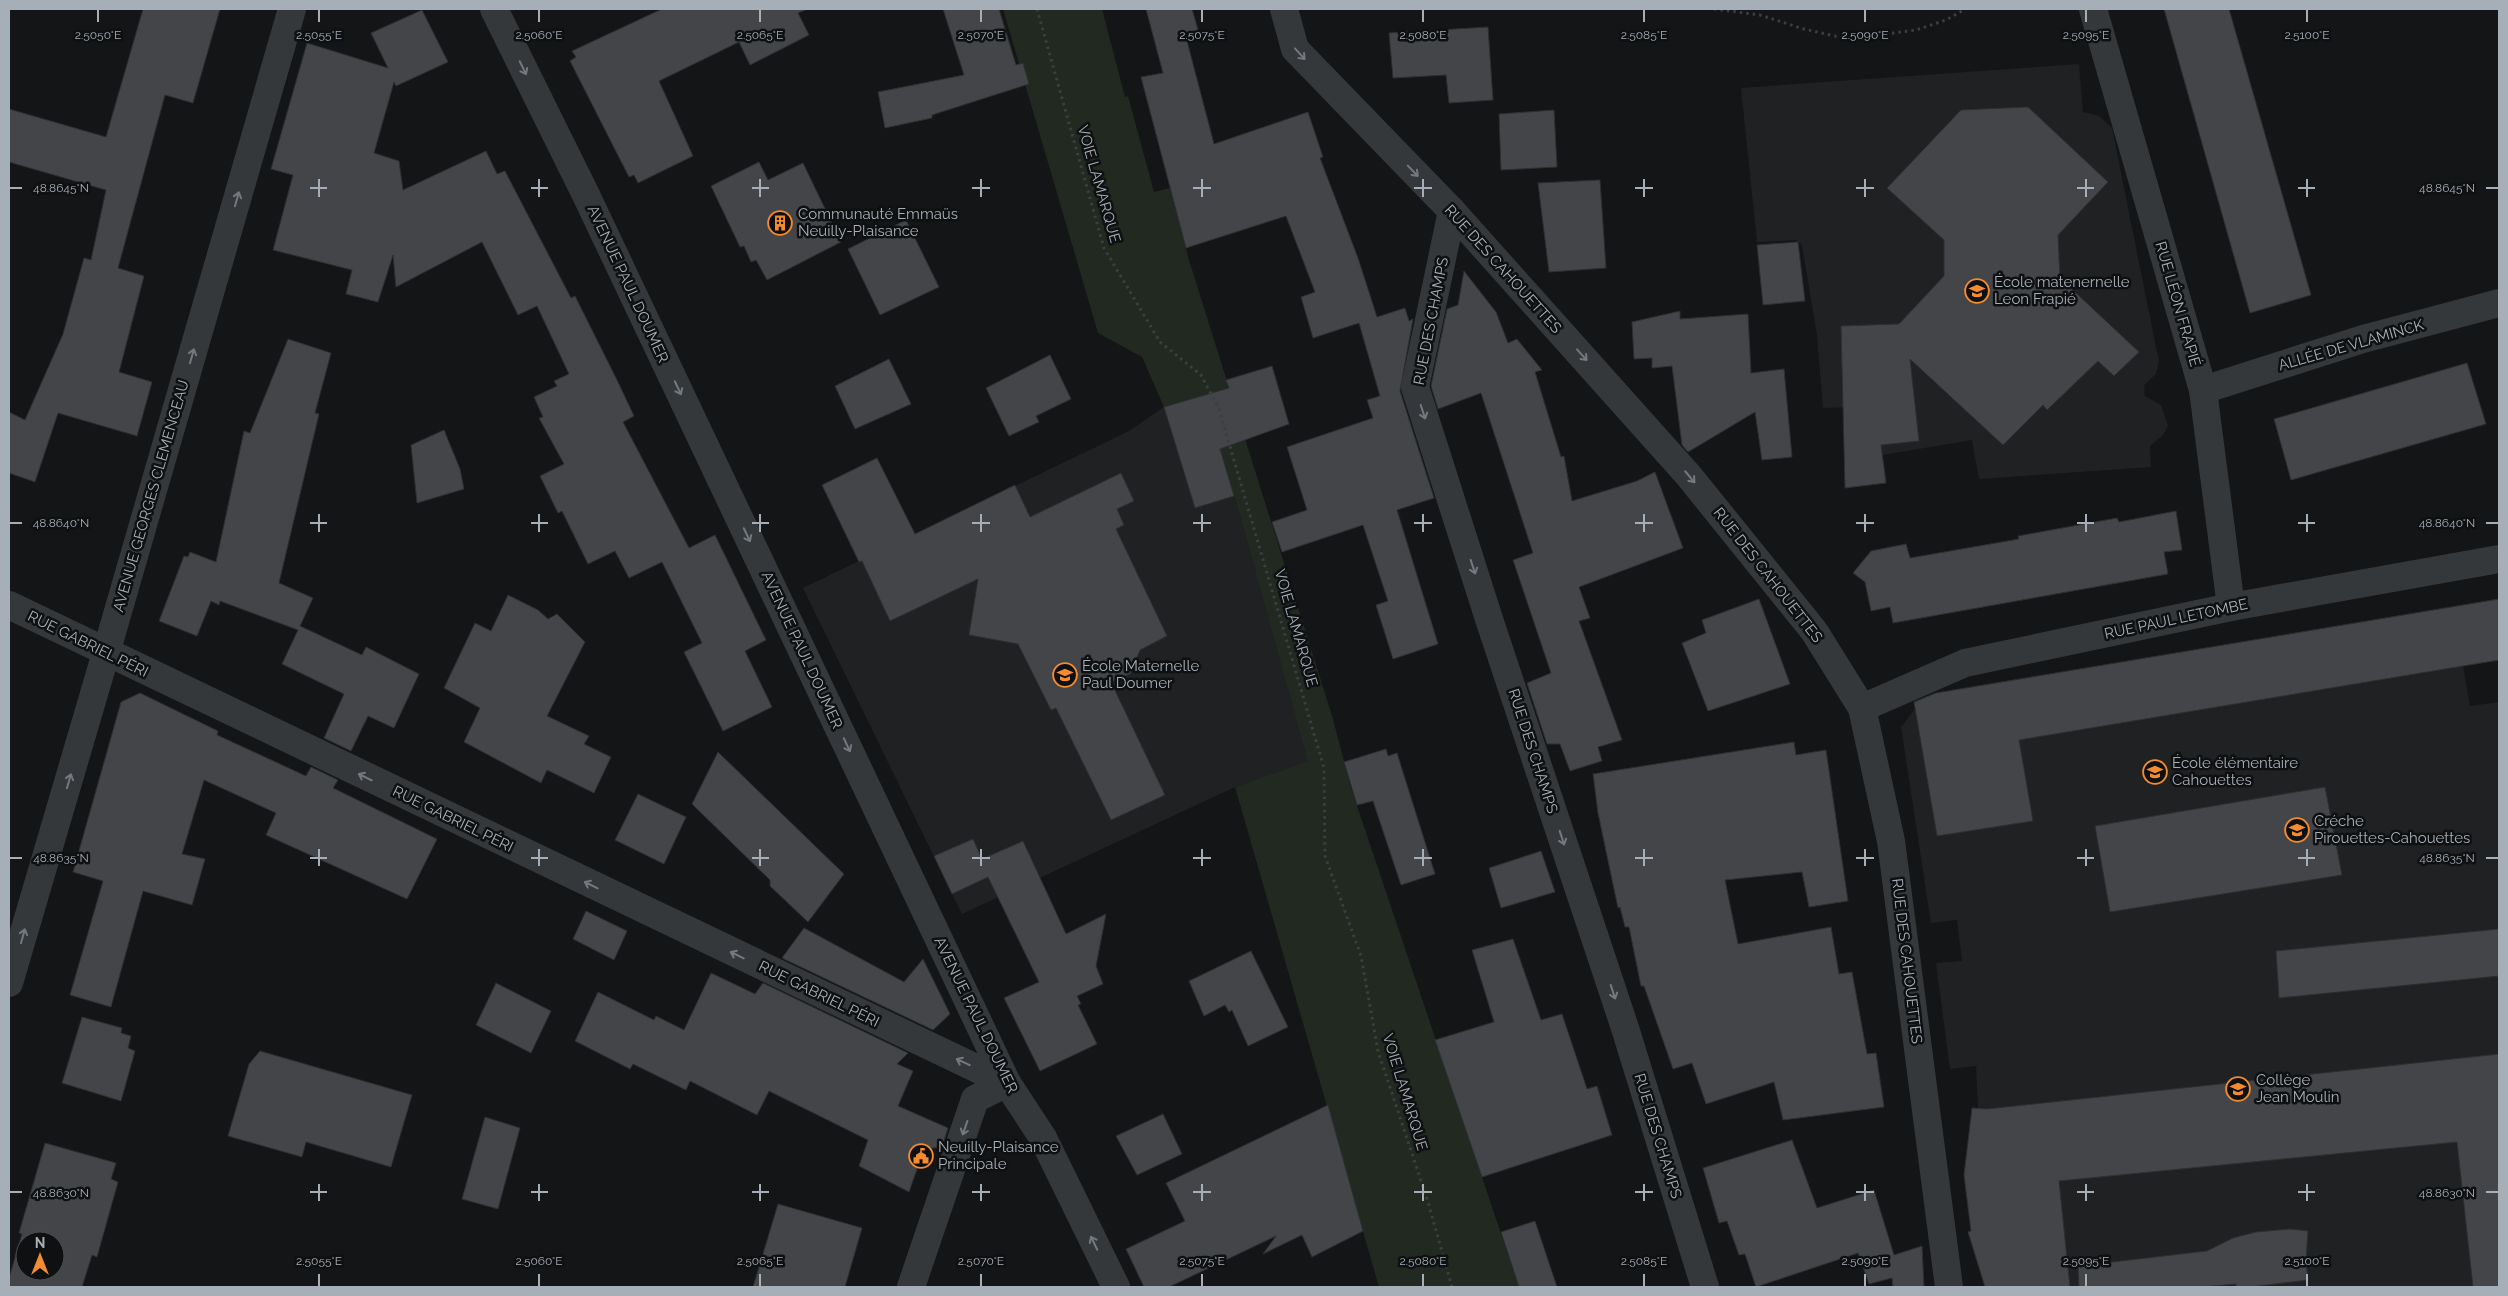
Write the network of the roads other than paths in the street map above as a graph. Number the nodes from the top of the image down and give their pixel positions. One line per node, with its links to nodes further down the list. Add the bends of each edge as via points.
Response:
1 (292, 9): 11 (street, AVENUE GEORGES CLEMENCEAU, one-way to 1)
2 (494, 9): 14 (street, AVENUE PAUL DOUMER, one-way to 14, via 586,195)
3 (1284, 9): 5 (street, RUE DES CAHOUETTES, one-way to 5, via 1295,49)
4 (2093, 9): 7 (street, RUE LÉON FRAPIÉ)
5 (1452, 211): 12 (street, RUE DES CAHOUETTES, one-way to 12, via 1689,476 1814,631); 17 (street, RUE DES CHAMPS, one-way to 17, via 1416,387 1489,619 1625,1028)
6 (2499, 303): 7 (street, ALLÉE DE VLAMINCK, via 2363,339)
7 (2203, 390): 10 (street, RUE LÉON FRAPIÉ)
8 (2499, 559): 10 (street, RUE PAUL LETOMBE)
9 (9, 605): 11 (street, RUE GABRIEL PÉRI)
10 (2231, 607): 12 (street, RUE PAUL LETOMBE, via 1965,663)
11 (106, 653): 13 (street, AVENUE GEORGES CLEMENCEAU, one-way to 11); 14 (street, RUE GABRIEL PÉRI, one-way to 11)
12 (1862, 708): 18 (street, RUE DES CAHOUETTES, via 1891,841)
13 (9, 983)
14 (1007, 1083): 15 (street, one-way to 15, via 975,1099); 16 (street, AVENUE PAUL DOUMER, one-way to 14, via 1043,1138)
15 (911, 1287)
16 (1116, 1287)
17 (1705, 1287)
18 (1949, 1287)

